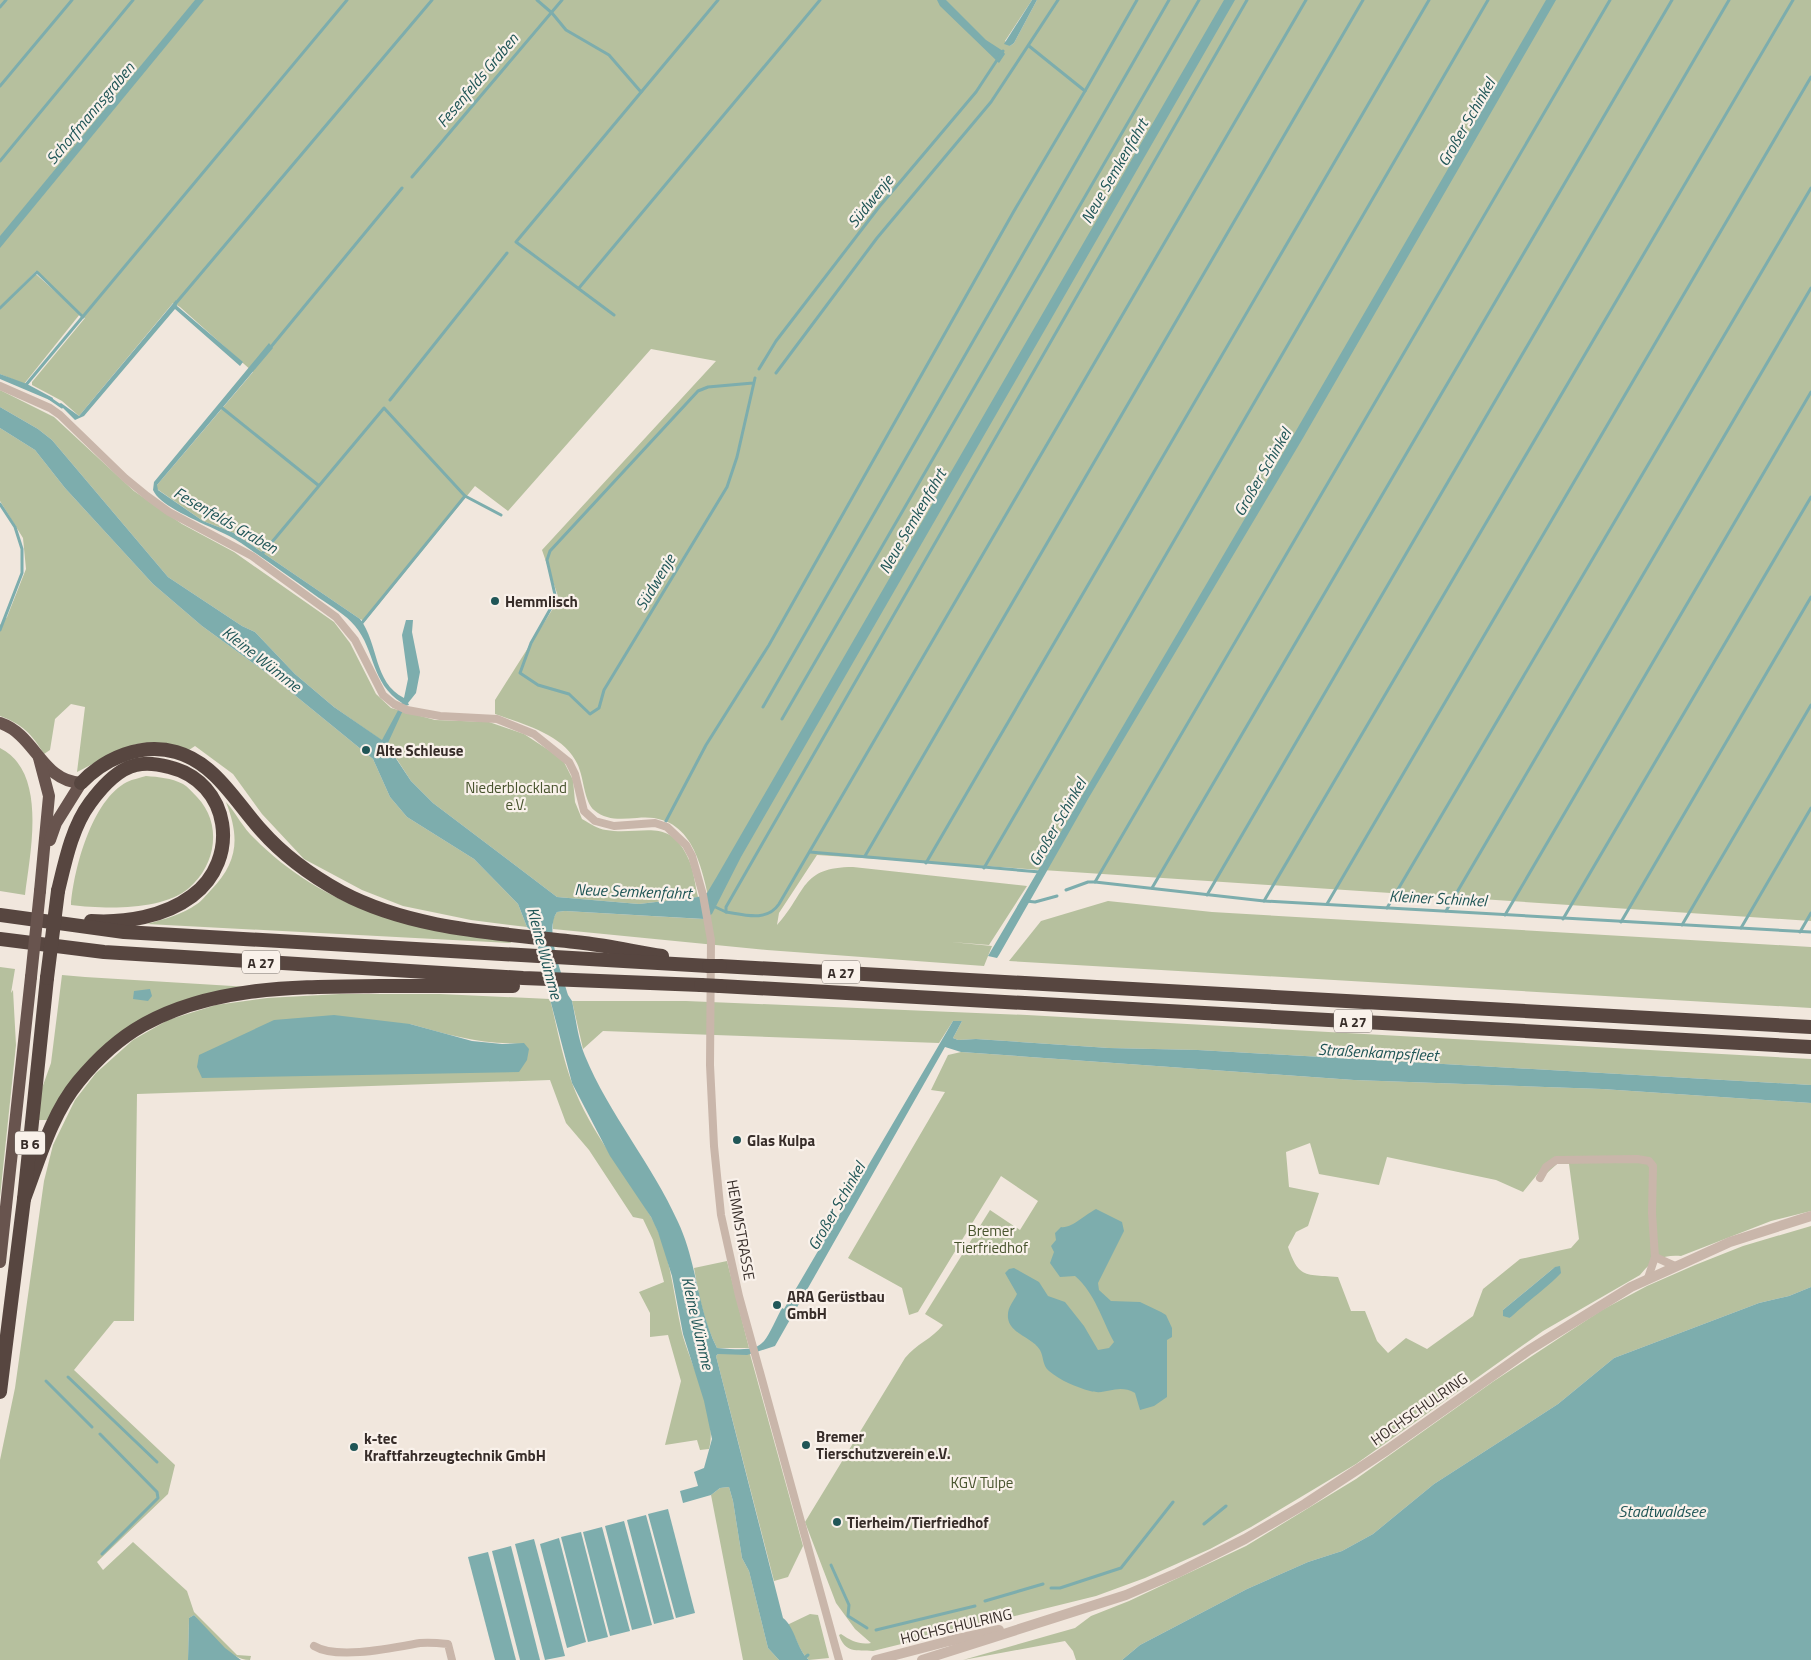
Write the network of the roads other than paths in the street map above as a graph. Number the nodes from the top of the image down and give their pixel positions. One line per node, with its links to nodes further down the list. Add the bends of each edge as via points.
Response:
1 (0, 386): 25 (street, HEMMSTRASSE, via 60,415 147,496 169,512 252,556 336,617 355,640 380,690 394,704 440,716 497,720 534,734 569,762 584,810 595,821 614,826 655,823 673,832 686,845 703,895 711,940 710,1065 721,1215 754,1350)
2 (0, 723): 3 (highway, via 20,734)
3 (39, 758): 4 (highway, via 60,779); 5 (highway, via 49,796)
4 (81, 783): 5 (highway, B 6, via 56,822); 10 (highway, via 90,773 124,754 154,749 178,752 208,767 261,831 303,868 342,892 390,912 417,920 587,943)
5 (44, 864): 18 (highway, B 6, bridge)
6 (0, 905): 8 (highway)
7 (0, 914): 8 (highway); 10 (highway, A 27, via 124,932)
8 (22, 914): 15 (highway, B 6, bridge, via 113,921 155,914 182,903 204,887 216,868 223,846 222,821 207,789 194,776 177,768 154,763 135,765 108,781 89,804 77,830 58,891 47,978)
9 (0, 940): 11 (highway, A 27, via 104,952)
10 (708, 965): 12 (highway, A 27)
11 (522, 982): 13 (highway, A 27, bridge, via 701,985); 15 (highway, via 293,988 237,994 181,1008 143,1025 108,1050 77,1083 51,1127)
12 (1811, 1027)
13 (1811, 1047)
14 (1540, 1178): 17 (street, via 1546,1167 1556,1160 1649,1161 1653,1166)
15 (24, 1199): 21 (highway, B 6)
16 (1811, 1216): 19 (street, HOCHSCHULRING, via 1730,1242)
17 (1655, 1257): 19 (street); 20 (street)
18 (0, 1262)
19 (1675, 1266): 20 (street, HOCHSCHULRING)
20 (1648, 1278): 22 (street, HOCHSCHULRING, via 1529,1350 1362,1467 1245,1539 1126,1595)
21 (0, 1392)
22 (1042, 1622): 26 (street, HOCHSCHULRING); 27 (street, HOCHSCHULRING)
23 (314, 1646): 24 (street, via 320,1653 346,1657 423,1642 448,1644)
24 (452, 1660)
25 (840, 1660)
26 (876, 1660)
27 (922, 1660)

